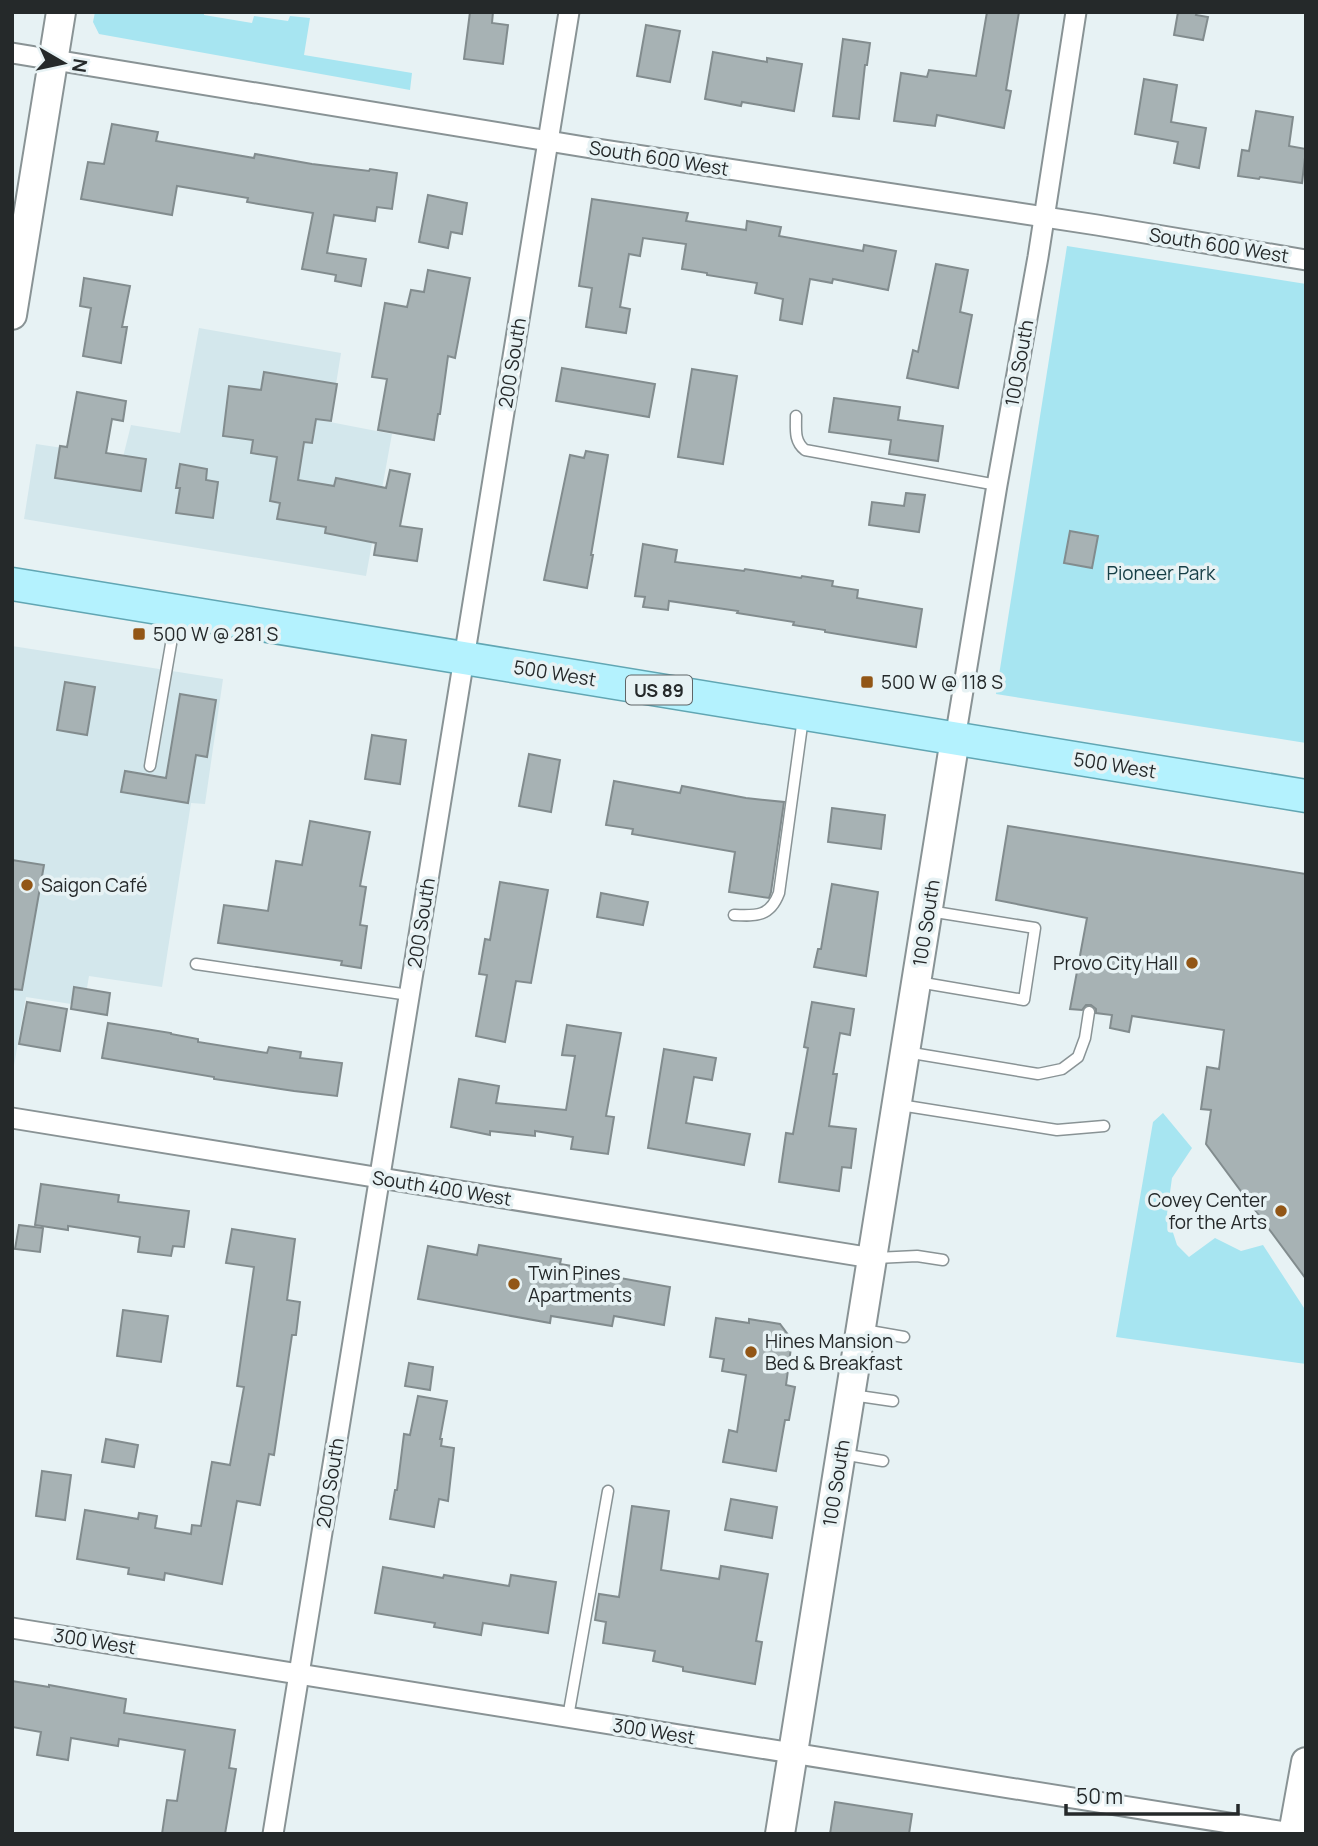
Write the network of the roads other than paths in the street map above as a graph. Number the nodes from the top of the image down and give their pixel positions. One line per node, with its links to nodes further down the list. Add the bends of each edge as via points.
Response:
1 (61, 12): 5 (street)
2 (569, 12): 6 (street, 200 South)
3 (1076, 12): 7 (street, 100 South)
4 (12, 53): 5 (street, South 600 West)
5 (54, 60): 6 (street, South 600 West); 9 (street)
6 (548, 141): 7 (street, South 600 West); 14 (street, 200 South)
7 (1044, 217): 8 (street, South 600 West); 11 (street, 100 South)
8 (1306, 260)
9 (12, 315)
10 (796, 416): 11 (lane, via 796,438 805,450)
11 (997, 485): 16 (street, 100 South)
12 (12, 584): 13 (main road, 500 West / US 89)
13 (177, 611): 14 (main road, 500 West / US 89); 17 (lane)
14 (465, 658): 15 (main road, 500 West / US 89); 23 (street, 200 South)
15 (804, 714): 16 (main road, 500 West / US 89); 20 (lane, via 779,893 762,914)
16 (955, 739): 18 (main road, 500 West / US 89); 19 (street, 100 South)
17 (150, 766)
18 (1306, 796)
19 (928, 911): 22 (street, 100 South); 22 (lane, via 1035,928 1024,1000)
20 (734, 915)
21 (196, 964): 23 (lane)
22 (917, 982): 25 (street, 100 South)
23 (409, 995): 29 (street, 200 South)
24 (1089, 1012): 25 (lane, via 1078,1057 1062,1069 1038,1074)
25 (905, 1052): 26 (street, 100 South)
26 (896, 1105): 28 (lane, via 1057,1130); 30 (street, 100 South)
27 (12, 1118): 29 (street, South 400 West)
28 (1104, 1126)
29 (380, 1178): 30 (street, South 400 West); 40 (street, 200 South)
30 (872, 1258): 31 (lane); 32 (street, 100 South)
31 (943, 1260)
32 (860, 1330): 33 (lane); 34 (street, 100 South)
33 (904, 1337)
34 (850, 1394): 35 (lane); 36 (street, 100 South)
35 (893, 1401)
36 (841, 1454): 37 (lane); 42 (street, 100 South)
37 (883, 1461)
38 (608, 1491): 41 (lane)
39 (12, 1628): 40 (street, 300 West)
40 (300, 1674): 41 (street, 300 West); 44 (street, 200 South)
41 (568, 1717): 42 (street, 300 West)
42 (793, 1754): 45 (street, 100 South); 46 (street, 300 West)
43 (1306, 1762): 46 (street)
44 (273, 1834)
45 (779, 1834)
46 (1295, 1834)

